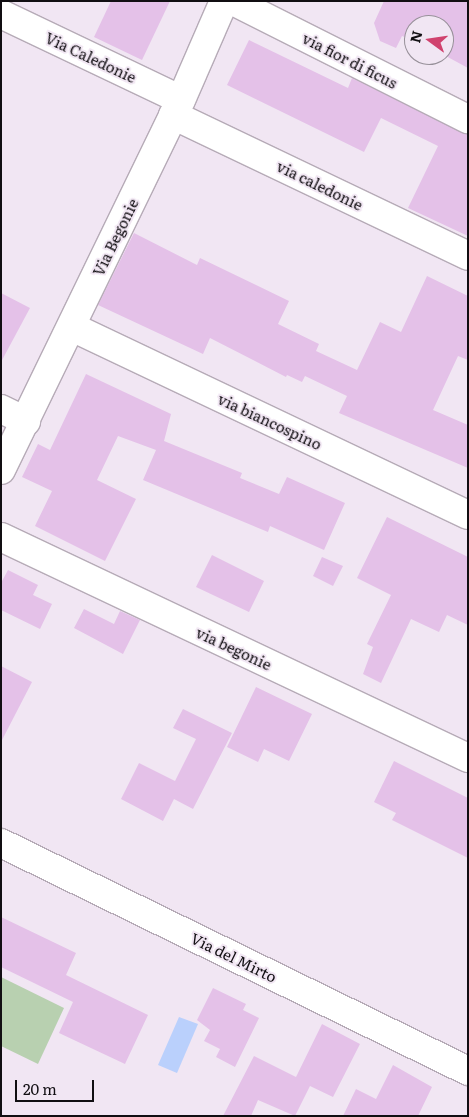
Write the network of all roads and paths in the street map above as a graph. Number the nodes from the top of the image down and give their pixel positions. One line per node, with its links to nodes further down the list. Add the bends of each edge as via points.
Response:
1 (224, 1): 4 (street, Via Begonie)
2 (233, 1): 5 (street, via fior di ficus)
3 (1, 14): 4 (street, Via Caledonie)
4 (177, 107): 6 (street, via caledonie); 7 (street, Via Begonie)
5 (468, 119)
6 (468, 256)
7 (72, 327): 9 (street, Via Begonie); 11 (street, via biancospino)
8 (1, 409): 9 (street)
9 (26, 421): 10 (street, Via Begonie)
10 (1, 470)
11 (468, 515)
12 (1, 538): 13 (street, via begonie)
13 (468, 758)
14 (1, 843): 15 (street, Via del Mirto)
15 (468, 1070)

